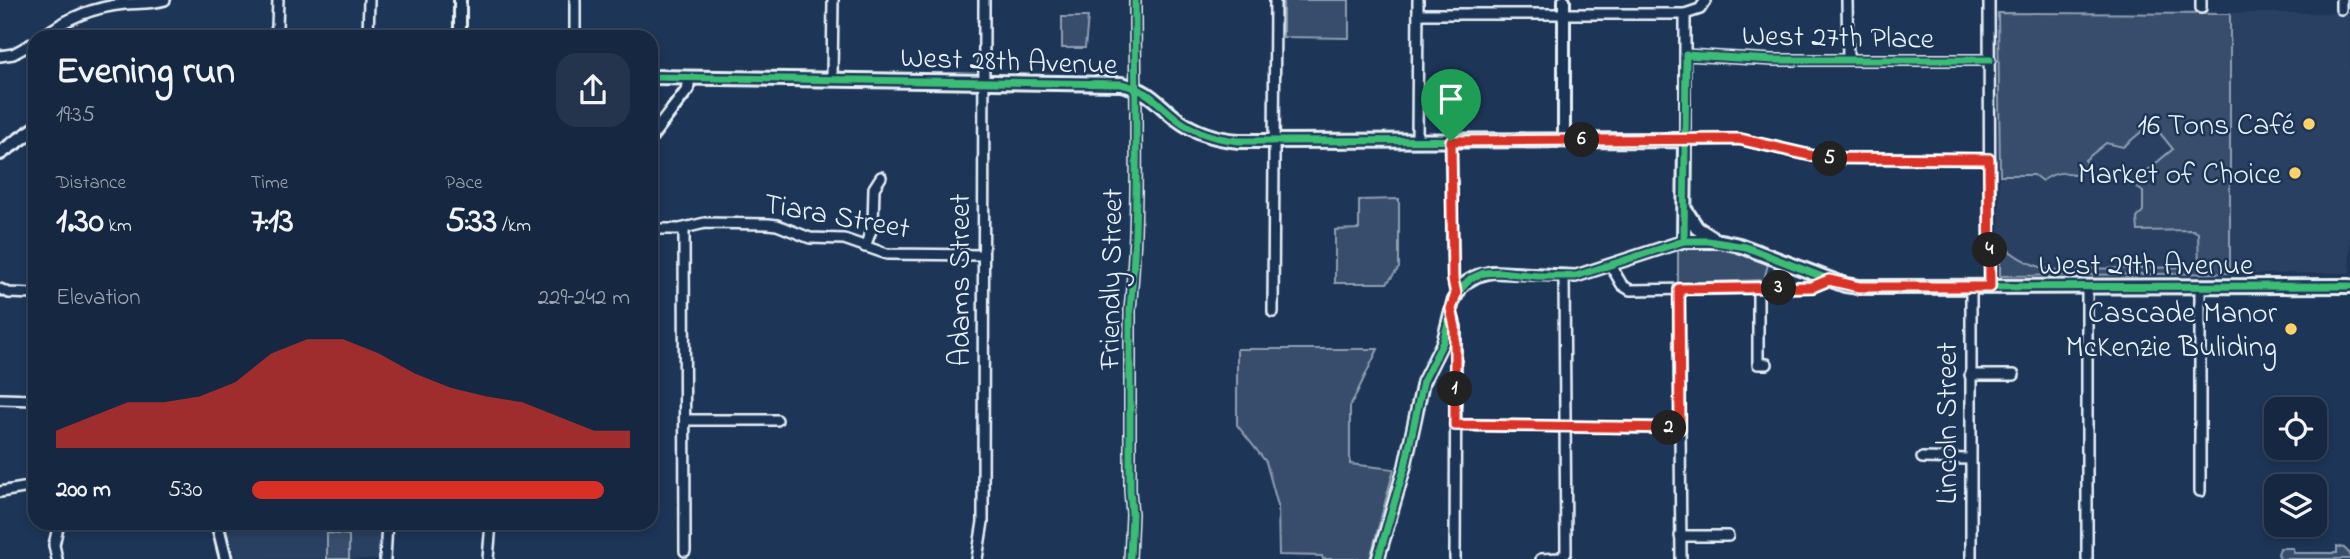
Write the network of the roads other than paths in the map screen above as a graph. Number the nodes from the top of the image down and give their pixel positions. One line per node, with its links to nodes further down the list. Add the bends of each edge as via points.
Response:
1 (165, 0): 18 (street, via 111,6 74,17)
2 (278, 0): 19 (street)
3 (369, 0): 20 (street)
4 (460, 0): 21 (street)
5 (575, 0): 22 (street)
6 (833, 0): 30 (street)
7 (984, 0): 31 (street, Adams Street)
8 (1135, 0): 32 (street, Friendly Street)
9 (1275, 0): 37 (street)
10 (1418, 0): 15 (street)
11 (1564, 0): 17 (street)
12 (1706, 0): 16 (street, via 1700,9)
13 (1847, 0): 26 (street)
14 (1989, 0): 27 (street)
15 (1418, 14): 17 (street); 38 (street)
16 (1685, 14): 17 (street); 24 (street)
17 (1564, 15): 40 (street)
18 (53, 30)
19 (276, 30)
20 (368, 30)
21 (460, 30)
22 (575, 30)
23 (28, 46): 25 (street)
24 (1686, 55): 26 (street, West 27th Place); 36 (street)
25 (0, 56)
26 (1848, 60): 27 (street, West 27th Place)
27 (1990, 60): 42 (street)
28 (658, 77): 29 (main road, West 28th Avenue)
29 (689, 78): 30 (main road, West 28th Avenue); 33 (street, via 688,89)
30 (832, 79): 31 (main road, West 28th Avenue)
31 (983, 80): 32 (main road, West 28th Avenue, via 1099,82); 51 (street, Adams Street)
32 (1135, 88): 37 (main road, West 28th Avenue, via 1205,134 1239,141); 95 (street, Friendly Street)
33 (658, 128)
34 (28, 134): 41 (main road)
35 (1645, 140): 36 (main road, West 28th Avenue); 40 (main road, West 28th Avenue); 43 (main road, via 1672,150)
36 (1685, 140): 42 (street, West 28th Avenue, via 1739,139 1822,158); 43 (main road)
37 (1275, 141): 38 (main road, West 28th Avenue); 66 (street)
38 (1417, 141): 39 (main road, West 28th Avenue)
39 (1451, 141): 40 (main road, West 28th Avenue); 64 (street)
40 (1564, 141)
41 (0, 153)
42 (1989, 159): 58 (street)
43 (1685, 164): 45 (main road)
44 (881, 177): 50 (street, via 874,188 873,225)
45 (1685, 210): 48 (main road); 49 (main road, via 1706,236)
46 (658, 229): 47 (street, Tiara Street)
47 (684, 229): 50 (street, Tiara Street, via 705,223 768,224 810,239 842,239); 72 (street)
48 (1684, 241): 49 (main road); 52 (street)
49 (1721, 241): 54 (main road, West 29th Avenue)
50 (865, 247): 51 (street, Tiara Street, via 893,255)
51 (983, 255): 94 (street, Adams Street, via 983,522)
52 (1611, 266): 53 (street); 62 (street, via 1627,289)
53 (1564, 277): 64 (street, via 1485,273 1466,282); 75 (street)
54 (1829, 280): 57 (main road, West 29th Avenue, via 1859,287); 60 (street, via 1812,287)
55 (2087, 286): 58 (main road, West 29th Avenue); 59 (main road, West 29th Avenue); 101 (street)
56 (2350, 286): 59 (main road, West 29th Avenue)
57 (1971, 287): 58 (main road, West 29th Avenue); 68 (street, Lincoln Street)
58 (1990, 287)
59 (2200, 287): 80 (street)
60 (1758, 288): 62 (street); 67 (street, via 1758,364)
61 (0, 289): 63 (street)
62 (1679, 289): 76 (street)
63 (28, 294)
64 (1456, 294): 65 (street)
65 (1451, 309): 74 (street); 96 (street, via 1443,342 1423,382)
66 (1273, 312)
67 (1767, 364)
68 (1970, 374): 69 (street); 78 (street, Lincoln Street)
69 (2014, 375)
70 (0, 399): 71 (street)
71 (28, 400)
72 (685, 420): 73 (street); 88 (street)
73 (777, 420)
74 (1455, 425): 75 (street); 97 (street)
75 (1565, 425): 76 (street); 89 (street)
76 (1680, 428): 86 (street)
77 (1922, 458): 78 (street)
78 (1970, 459): 100 (street, Lincoln Street)
79 (28, 487): 81 (street)
80 (2200, 491)
81 (0, 492)
82 (57, 530): 90 (street)
83 (219, 530): 91 (street)
84 (387, 530): 92 (street)
85 (490, 530): 93 (street)
86 (1681, 536): 87 (street); 99 (street)
87 (1728, 536)
88 (685, 551)
89 (1563, 558): 98 (street)
90 (57, 559)
91 (226, 559)
92 (385, 559)
93 (488, 559)
94 (977, 559)
95 (1130, 559)
96 (1378, 559)
97 (1455, 559)
98 (1541, 559)
99 (1681, 559)
100 (1971, 559)
101 (2087, 559)

